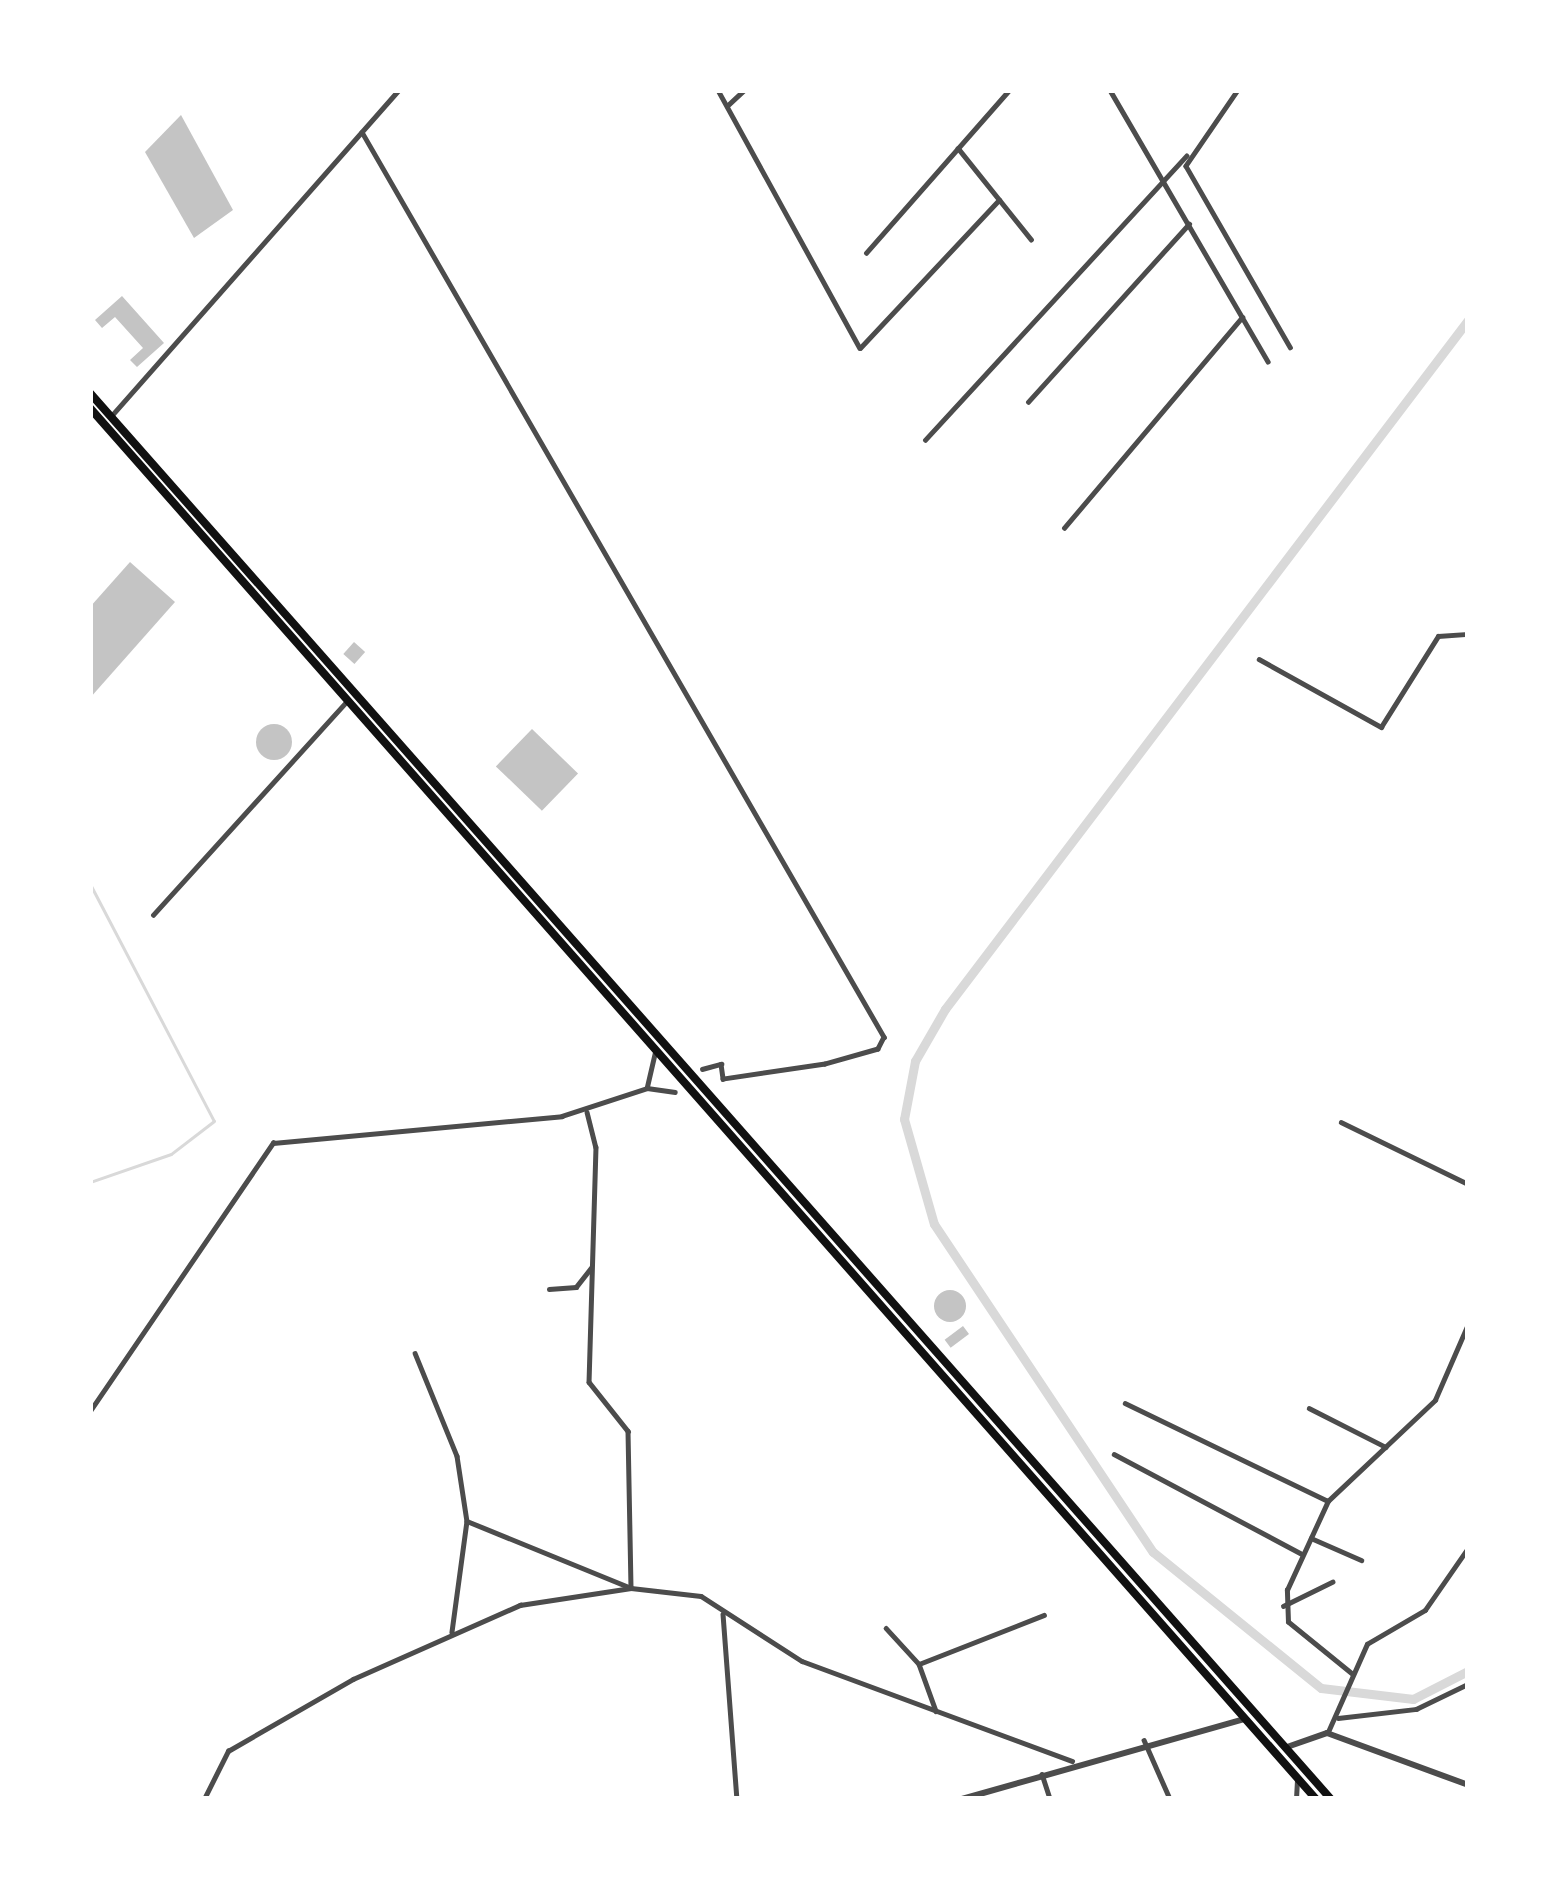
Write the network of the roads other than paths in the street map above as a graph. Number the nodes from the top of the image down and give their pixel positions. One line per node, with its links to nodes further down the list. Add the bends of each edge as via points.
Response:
1 (399, 90): 8 (street)
2 (718, 90): 7 (street)
3 (744, 90): 7 (street)
4 (1009, 90): 9 (street)
5 (1110, 90): 11 (street)
6 (1238, 90): 10 (street)
7 (727, 106): 12 (street, via 860,348)
8 (362, 132): 22 (street); 31 (street, via 884,1037 878,1049 825,1064)
9 (958, 148): 12 (street); 15 (street)
10 (1186, 156): 11 (street); 17 (street)
11 (1161, 174): 13 (street); 23 (street)
12 (999, 200): 14 (street)
13 (1190, 224): 16 (street); 20 (street)
14 (1030, 239)
15 (866, 253)
16 (1242, 317): 18 (street); 24 (street)
17 (1290, 347)
18 (1268, 361)
19 (90, 393): 22 (highway)
20 (1028, 403)
21 (90, 408): 27 (highway)
22 (111, 416): 34 (highway)
23 (925, 440)
24 (1064, 528)
25 (1468, 634): 26 (street, via 1438,636 1381,727)
26 (1258, 659)
27 (346, 702): 28 (street); 29 (highway)
28 (153, 915)
29 (656, 1050): 32 (street); 65 (highway)
30 (702, 1069): 31 (street, via 721,1064)
31 (723, 1079): 34 (street)
32 (647, 1088): 33 (street); 35 (street)
33 (675, 1092)
34 (710, 1095): 68 (highway)
35 (586, 1112): 38 (street, via 596,1148); 44 (street, via 273,1143)
36 (1341, 1122): 37 (street)
37 (1468, 1184)
38 (591, 1268): 39 (street, via 576,1287); 54 (street, via 589,1382 628,1432)
39 (549, 1288)
40 (1468, 1324): 45 (street, via 1435,1400)
41 (415, 1353): 48 (street, via 458,1456)
42 (1125, 1403): 47 (street)
43 (1309, 1408): 45 (street)
44 (90, 1411)
45 (1385, 1447): 47 (street)
46 (1114, 1454): 51 (street)
47 (1328, 1501): 49 (street)
48 (466, 1520): 54 (street); 59 (street)
49 (1311, 1538): 51 (street); 52 (street)
50 (1468, 1548): 61 (street, via 1436,1600 1374,1637)
51 (1302, 1554): 55 (street)
52 (1360, 1560)
53 (1332, 1582): 55 (street)
54 (631, 1588): 56 (street, via 685,1591); 59 (street, via 520,1605)
55 (1283, 1606): 61 (street, via 1300,1636)
56 (723, 1614): 63 (street, via 802,1661); 75 (street)
57 (1044, 1615): 60 (street)
58 (886, 1628): 60 (street)
59 (452, 1632): 74 (street, via 239,1741)
60 (919, 1664): 63 (street)
61 (1352, 1674): 64 (street)
62 (1468, 1684): 64 (street, via 1416,1709)
63 (936, 1711): 69 (street)
64 (1338, 1718): 66 (street)
65 (1245, 1719): 67 (street); 72 (highway)
66 (1327, 1733): 68 (street); 73 (street)
67 (1144, 1740): 69 (street); 78 (street)
68 (1285, 1748): 81 (highway)
69 (1072, 1761): 71 (street)
70 (1468, 1771): 73 (street)
71 (1042, 1774): 76 (street); 77 (street)
72 (1297, 1779): 79 (street); 80 (highway)
73 (1464, 1783)
74 (204, 1799)
75 (737, 1799)
76 (962, 1799)
77 (1050, 1799)
78 (1170, 1799)
79 (1296, 1799)
80 (1316, 1799)
81 (1331, 1799)

